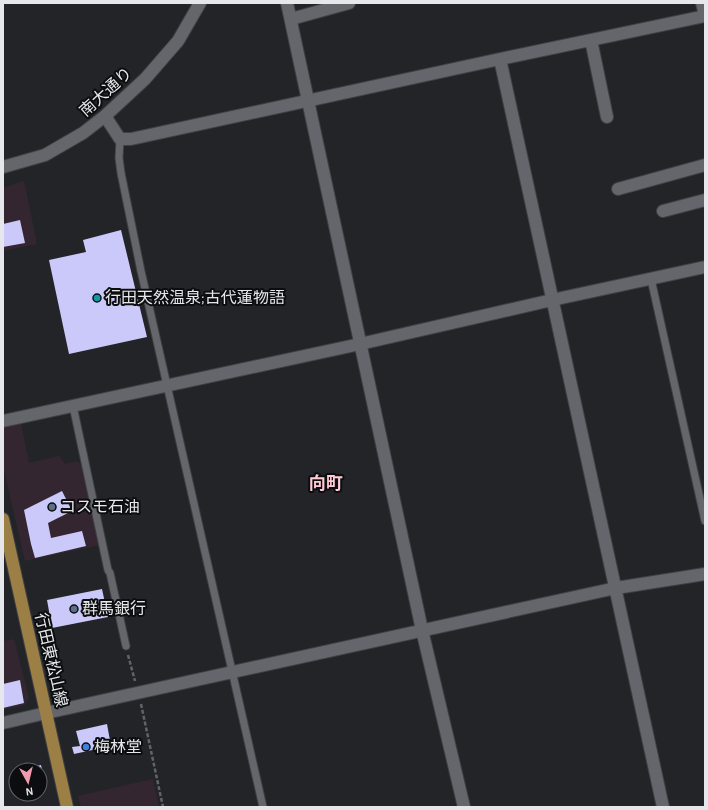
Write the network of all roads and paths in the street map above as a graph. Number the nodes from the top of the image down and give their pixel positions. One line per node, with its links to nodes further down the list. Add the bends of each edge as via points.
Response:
1 (200, 3): 10 (street, 南大通り, via 178,42 145,79)
2 (288, 3): 6 (street)
3 (349, 3): 6 (street)
4 (702, 3): 5 (street)
5 (705, 16): 7 (street)
6 (291, 19): 9 (street)
7 (590, 40): 8 (street); 11 (street)
8 (500, 58): 9 (street); 20 (street)
9 (308, 100): 12 (street, via 131,139); 21 (street)
10 (105, 116): 12 (street); 14 (street, 南大通り, via 83,133 45,155)
11 (607, 117)
12 (120, 139): 22 (lane, via 119,158 141,271)
13 (705, 165): 15 (street)
14 (3, 167)
15 (618, 189)
16 (705, 200): 17 (street)
17 (663, 211)
18 (705, 267): 19 (street)
19 (651, 280): 20 (street); 26 (lane)
20 (552, 300): 21 (street); 28 (street)
21 (360, 344): 22 (street); 29 (street)
22 (168, 385): 23 (street); 31 (lane)
23 (73, 406): 24 (street); 30 (lane)
24 (3, 421)
25 (3, 519): 34 (main road, 行田東松山線)
26 (705, 522)
27 (705, 574): 28 (street)
28 (616, 588): 29 (street); 40 (street)
29 (422, 630): 31 (street); 39 (street)
30 (126, 646): 32 (path)
31 (232, 672): 34 (street); 38 (lane)
32 (136, 684)
33 (140, 702): 37 (path)
34 (46, 714): 35 (street); 36 (main road, 行田東松山線)
35 (3, 723)
36 (67, 807)
37 (163, 807)
38 (263, 807)
39 (464, 807)
40 (663, 807)

